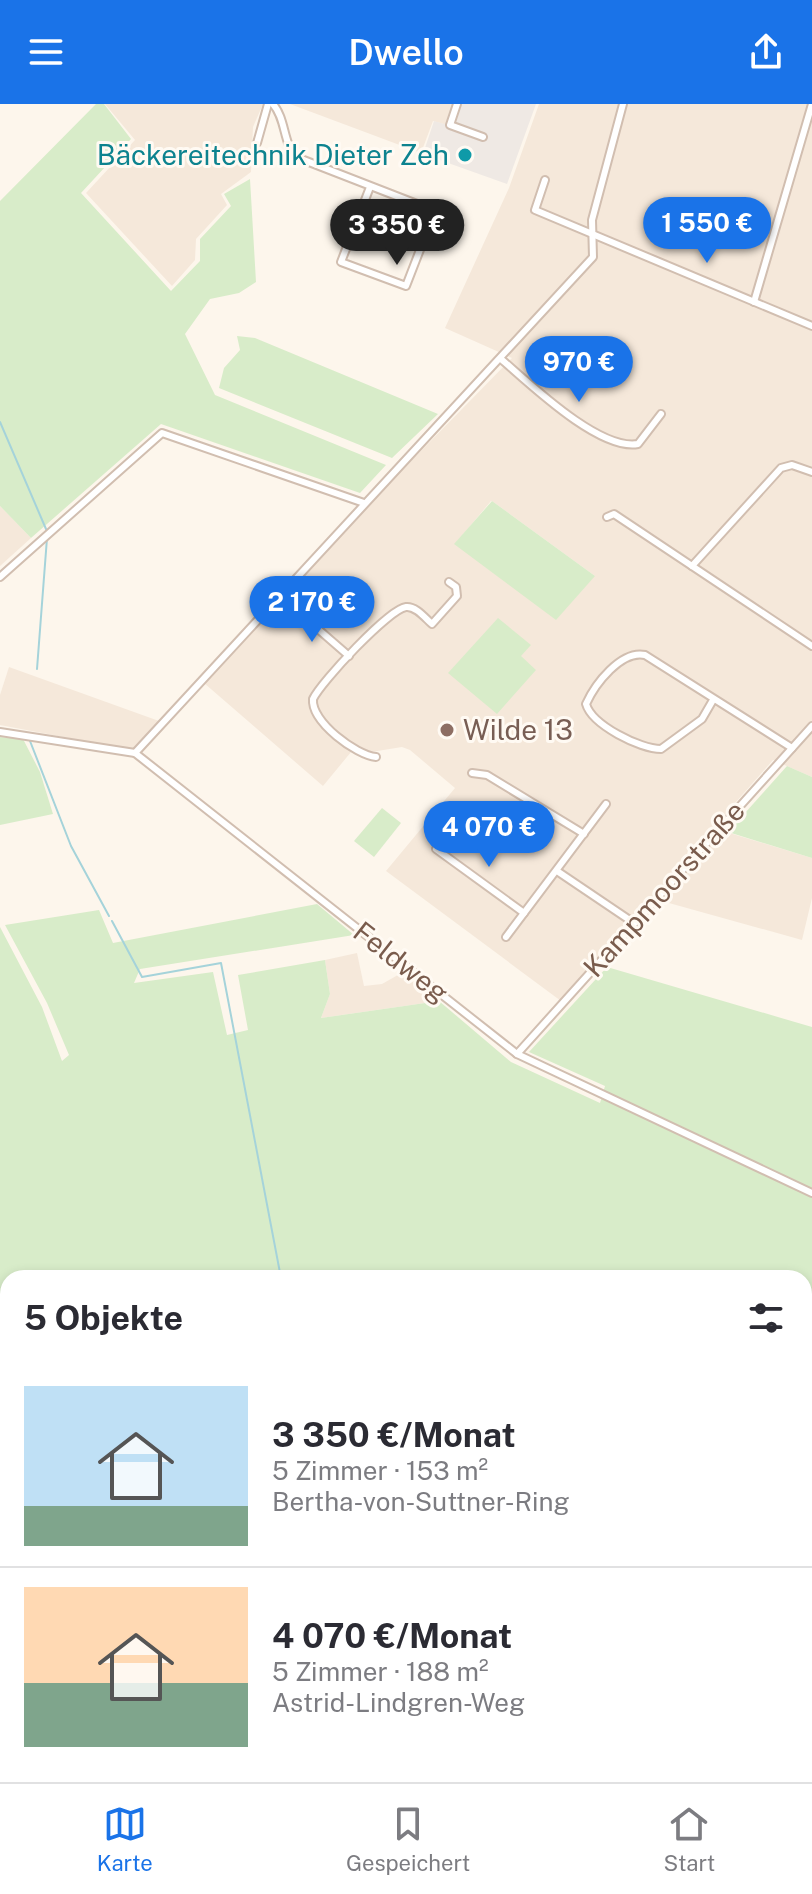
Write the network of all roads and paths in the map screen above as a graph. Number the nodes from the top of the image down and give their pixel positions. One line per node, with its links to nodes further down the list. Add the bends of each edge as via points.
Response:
1 (271, 104): 6 (street); 8 (street, via 279,111 296,157)
2 (457, 104): 5 (street, via 450,125)
3 (623, 104): 9 (street)
4 (812, 104): 10 (street)
5 (483, 137)
6 (257, 143)
7 (545, 180): 9 (street, via 535,210)
8 (370, 187): 8 (street, via 435,211 406,286 341,262)
9 (591, 232): 10 (street); 12 (street, via 593,257)
10 (754, 302): 11 (street)
11 (812, 326)
12 (501, 359): 13 (street, via 560,408 620,443 638,444); 15 (street)
13 (661, 414)
14 (812, 472): 17 (street, via 792,465 781,468)
15 (364, 503): 18 (street, via 162,433); 20 (street)
16 (607, 517): 17 (street, via 614,514)
17 (692, 566): 21 (street)
18 (0, 577)
19 (449, 582): 22 (street, via 457,596 432,624 405,607)
20 (280, 596): 22 (street); 27 (street)
21 (812, 646)
22 (349, 656): 28 (street, via 316,692 312,707 319,720 363,756)
23 (713, 700): 23 (street, via 636,653 619,661 586,704 588,712 608,727 644,747 661,749 702,719); 26 (street)
24 (812, 726): 26 (street, Kampmoorstraße)
25 (0, 732): 27 (street, Feldweg)
26 (792, 748): 35 (street, Kampmoorstraße)
27 (135, 753): 37 (street, Feldweg)
28 (376, 757)
29 (472, 773): 31 (street, via 487,775)
30 (606, 804): 31 (street)
31 (584, 834): 33 (street)
32 (436, 849): 34 (street)
33 (557, 871): 34 (street); 35 (street)
34 (524, 913): 36 (street)
35 (634, 923): 37 (street, Kampmoorstraße)
36 (506, 937)
37 (517, 1054): 38 (street, Feldweg)
38 (812, 1193)

